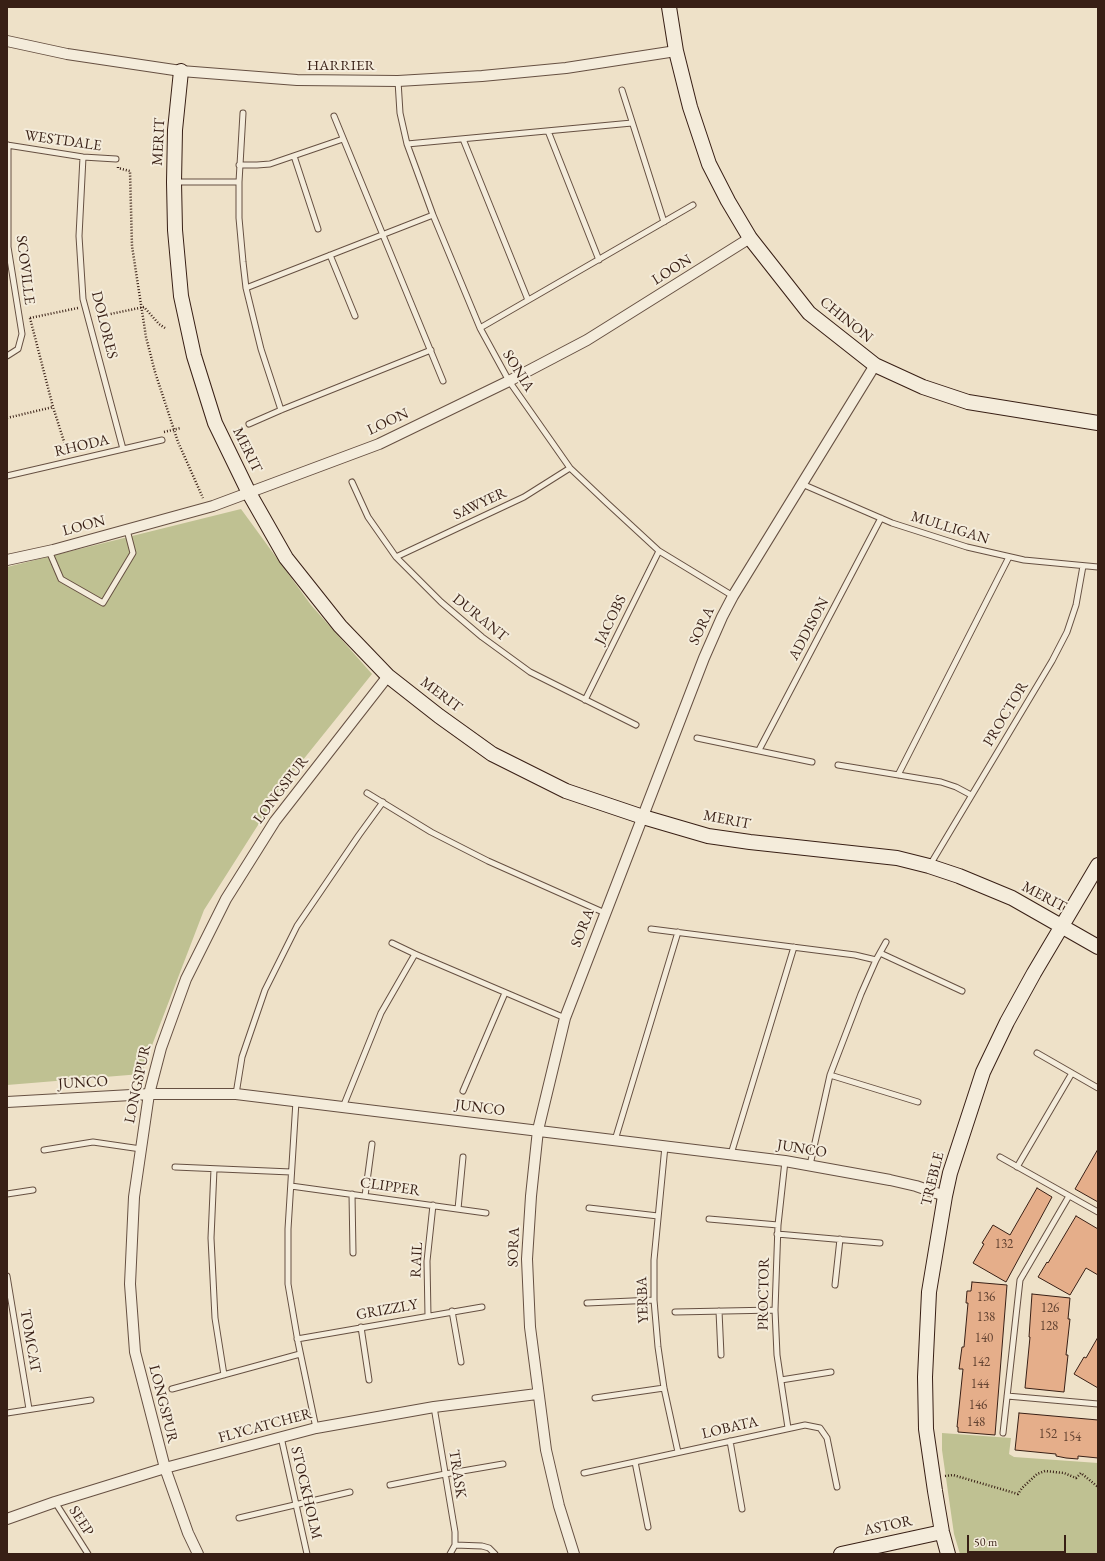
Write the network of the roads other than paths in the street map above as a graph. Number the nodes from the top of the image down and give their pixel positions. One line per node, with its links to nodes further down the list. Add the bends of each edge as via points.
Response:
1 (669, 7): 3 (street, CHINON)
2 (7, 41): 4 (street, HARRIER, via 67,54)
3 (676, 50): 5 (street, HARRIER, via 566,68); 26 (street, CHINON, via 690,107 709,164)
4 (181, 71): 5 (street, HARRIER, via 297,80); 19 (street, MERIT, via 175,130)
5 (398, 81): 13 (lane, SONIA, via 400,113)
6 (622, 90): 9 (lane)
7 (243, 113): 18 (lane)
8 (334, 116): 11 (lane)
9 (632, 123): 10 (lane); 23 (lane)
10 (548, 131): 12 (lane); 29 (lane)
11 (343, 139): 15 (lane); 25 (lane)
12 (463, 139): 13 (lane); 31 (lane)
13 (407, 144): 22 (lane, SONIA)
14 (8, 145): 16 (lane, WESTDALE); 27 (lane, SCOVILLE)
15 (294, 156): 18 (lane, via 264,165); 24 (lane)
16 (82, 157): 17 (lane, WESTDALE); 43 (lane, DOLORES, via 79,236 82,299)
17 (116, 159)
18 (240, 164): 20 (lane)
19 (174, 182): 20 (lane); 48 (street, MERIT, via 174,230 181,296 194,356 215,423)
20 (239, 182): 30 (lane, via 239,218)
21 (693, 205): 23 (lane)
22 (433, 215): 25 (lane); 33 (lane, SONIA)
23 (664, 222): 29 (lane)
24 (318, 229)
25 (383, 234): 28 (lane); 34 (lane)
26 (750, 238): 36 (street, CHINON, via 809,314); 38 (street, LOON, via 587,340)
27 (8, 247): 35 (lane, SCOVILLE, via 22,334 18,349)
28 (330, 255): 30 (lane); 32 (lane)
29 (599, 260): 31 (lane)
30 (246, 288): 39 (lane, via 261,349)
31 (528, 300): 33 (lane)
32 (355, 316)
33 (480, 328): 38 (lane, SONIA)
34 (431, 350): 37 (lane); 39 (lane)
35 (7, 356)
36 (875, 365): 40 (street, CHINON, via 923,387 968,402); 47 (street, SORA)
37 (444, 381)
38 (509, 381): 44 (lane, SONIA); 48 (street, LOON, via 379,444)
39 (281, 410): 41 (lane)
40 (1098, 423)
41 (249, 424)
42 (162, 440): 43 (lane, RHODA)
43 (123, 449): 45 (lane, RHODA)
44 (570, 468): 52 (lane, SONIA); 53 (lane, SAWYER, via 524,497)
45 (7, 476)
46 (352, 482): 53 (lane, DURANT, via 368,517)
47 (802, 484): 49 (lane, MULLIGAN); 58 (street, SORA)
48 (249, 493): 50 (street, LOON, via 208,508); 59 (street, MERIT, via 286,558 340,626)
49 (881, 518): 54 (lane, MULLIGAN, via 967,547); 63 (lane, ADDISON)
50 (127, 530): 51 (street, LOON); 51 (lane, via 133,553 103,603 62,579)
51 (48, 550): 55 (street, LOON)
52 (659, 551): 58 (lane, SONIA); 60 (lane, JACOBS)
53 (396, 557): 60 (lane, DURANT, via 441,602 482,637 530,672)
54 (1009, 557): 56 (lane, MULLIGAN); 66 (lane)
55 (7, 560)
56 (1083, 566): 57 (lane, MULLIGAN); 68 (lane, PROCTOR, via 1076,605 1067,632)
57 (1098, 567)
58 (733, 596): 70 (street, SORA, via 704,658)
59 (388, 676): 70 (street, MERIT, via 492,754 566,791); 92 (street, LONGSPUR, via 275,821 226,899 186,979 161,1048)
60 (585, 700): 61 (lane, DURANT)
61 (636, 725)
62 (697, 738): 63 (lane)
63 (759, 750): 64 (lane)
64 (812, 762)
65 (838, 765): 66 (lane)
66 (898, 775): 68 (lane, via 941,782)
67 (367, 793): 69 (lane)
68 (971, 795): 72 (lane, PROCTOR)
69 (383, 802): 73 (lane, via 431,832 488,861); 93 (lane, via 297,926 265,990 242,1057)
70 (642, 817): 72 (street, MERIT, via 708,836 897,858); 73 (street, SORA)
71 (1098, 865): 74 (street, TREBLE)
72 (929, 866): 74 (street, MERIT, via 1012,898)
73 (605, 913): 86 (street, SORA)
74 (1063, 926): 80 (street, MERIT); 118 (street, TREBLE, via 1007,1022 983,1072 950,1172)
75 (652, 929): 76 (lane)
76 (678, 932): 79 (lane); 99 (lane)
77 (886, 942): 81 (lane)
78 (392, 943): 82 (lane)
79 (794, 947): 83 (lane); 104 (lane)
80 (1098, 947)
81 (880, 953): 83 (lane); 84 (lane)
82 (415, 954): 85 (lane); 97 (lane, via 381,1013)
83 (876, 960): 89 (lane)
84 (962, 991)
85 (505, 993): 86 (lane); 91 (lane)
86 (565, 1018): 98 (street, SORA)
87 (1037, 1053): 88 (lane)
88 (1072, 1073): 90 (lane); 110 (lane)
89 (830, 1075): 96 (lane); 108 (lane)
90 (1098, 1088)
91 (463, 1091)
92 (149, 1094): 93 (street, JUNCO); 95 (street, JUNCO); 102 (street, LONGSPUR)
93 (236, 1094): 94 (street, JUNCO)
94 (296, 1101): 97 (street, JUNCO); 112 (lane)
95 (7, 1102)
96 (918, 1102)
97 (343, 1107): 98 (street, JUNCO)
98 (538, 1130): 99 (street, JUNCO); 153 (street, SORA, via 527,1259 530,1327)
99 (615, 1140): 101 (street, JUNCO)
100 (372, 1144): 117 (lane)
101 (665, 1146): 104 (street, JUNCO); 125 (lane, YERBA)
102 (141, 1149): 103 (lane, via 93,1142); 169 (street, LONGSPUR, via 134,1197 130,1284 134,1344)
103 (44, 1150)
104 (731, 1154): 107 (street, JUNCO)
105 (463, 1157): 122 (lane)
106 (1000, 1157): 110 (lane)
107 (785, 1161): 108 (street, JUNCO); 127 (lane, PROCTOR)
108 (810, 1165): 118 (street, JUNCO, via 890,1180)
109 (175, 1167): 111 (lane)
110 (1017, 1167): 119 (lane)
111 (214, 1168): 112 (lane); 148 (lane, via 211,1238 215,1318)
112 (291, 1172): 113 (lane)
113 (290, 1186): 116 (lane, CLIPPER); 143 (lane, via 288,1284)
114 (33, 1190): 115 (lane)
115 (7, 1194)
116 (352, 1194): 117 (lane, CLIPPER); 131 (lane)
117 (365, 1196): 120 (lane, CLIPPER)
118 (945, 1196): 181 (street, TREBLE, via 929,1292 925,1377 926,1429)
119 (1069, 1196): 124 (lane); 154 (lane, via 1020,1280)
120 (433, 1205): 122 (lane, CLIPPER); 141 (lane, RAIL, via 427,1261)
121 (589, 1208): 125 (lane)
122 (458, 1209): 123 (lane, CLIPPER)
123 (486, 1212)
124 (1098, 1212)
125 (658, 1216): 134 (lane, YERBA)
126 (709, 1219): 127 (lane)
127 (778, 1225): 128 (lane, PROCTOR)
128 (777, 1234): 129 (lane); 137 (lane, PROCTOR)
129 (840, 1239): 130 (lane); 133 (lane)
130 (880, 1243)
131 (353, 1253)
132 (7, 1276): 159 (lane, TOMCAT)
133 (836, 1284)
134 (654, 1300): 135 (lane); 151 (lane, YERBA)
135 (587, 1303)
136 (482, 1307): 138 (lane, GRIZZLY)
137 (774, 1310): 139 (lane); 150 (lane, PROCTOR)
138 (452, 1311): 141 (lane, GRIZZLY); 146 (lane)
139 (719, 1311): 140 (lane); 145 (lane)
140 (675, 1312)
141 (428, 1316): 142 (lane, GRIZZLY)
142 (361, 1327): 143 (lane, GRIZZLY); 149 (lane)
143 (297, 1338): 144 (lane)
144 (300, 1354): 148 (lane); 161 (lane)
145 (721, 1355)
146 (461, 1362)
147 (831, 1372): 150 (lane)
148 (224, 1375): 152 (lane)
149 (369, 1380)
150 (781, 1380): 162 (lane, PROCTOR)
151 (664, 1388): 155 (lane); 166 (lane, YERBA)
152 (172, 1389)
153 (537, 1394): 158 (street, FLYCATCHER); 188 (street, SORA, via 546,1450 559,1506)
154 (1007, 1396): 157 (lane); 163 (lane)
155 (595, 1398)
156 (91, 1400): 159 (lane)
157 (1098, 1404)
158 (434, 1407): 161 (street, FLYCATCHER); 171 (lane, TRASK)
159 (29, 1409): 160 (lane)
160 (7, 1413)
161 (316, 1428): 164 (street, FLYCATCHER)
162 (788, 1428): 165 (lane, LOBATA); 173 (lane, LOBATA, via 805,1425 820,1428 827,1438)
163 (1003, 1432)
164 (281, 1437): 169 (street, FLYCATCHER); 176 (lane, STOCKHOLM)
165 (730, 1441): 166 (lane, LOBATA); 177 (lane)
166 (678, 1452): 167 (lane, LOBATA)
167 (635, 1462): 170 (lane, LOBATA); 180 (lane)
168 (503, 1464): 171 (lane)
169 (165, 1468): 175 (street, FLYCATCHER); 184 (street, LONGSPUR)
170 (584, 1473)
171 (445, 1474): 172 (lane); 182 (lane, TRASK)
172 (390, 1485)
173 (837, 1487)
174 (350, 1492): 176 (lane)
175 (54, 1502): 179 (street, FLYCATCHER); 183 (lane, SEEP)
176 (296, 1504): 178 (lane); 185 (lane, STOCKHOLM)
177 (742, 1509)
178 (239, 1518)
179 (7, 1519)
180 (648, 1526)
181 (942, 1532): 189 (street, ASTOR); 190 (street, TREBLE)
182 (455, 1545): 186 (lane); 187 (lane, via 482,1546)
183 (88, 1554)
184 (198, 1554)
185 (307, 1554)
186 (450, 1554)
187 (495, 1554)
188 (574, 1554)
189 (841, 1554)
190 (948, 1554)

